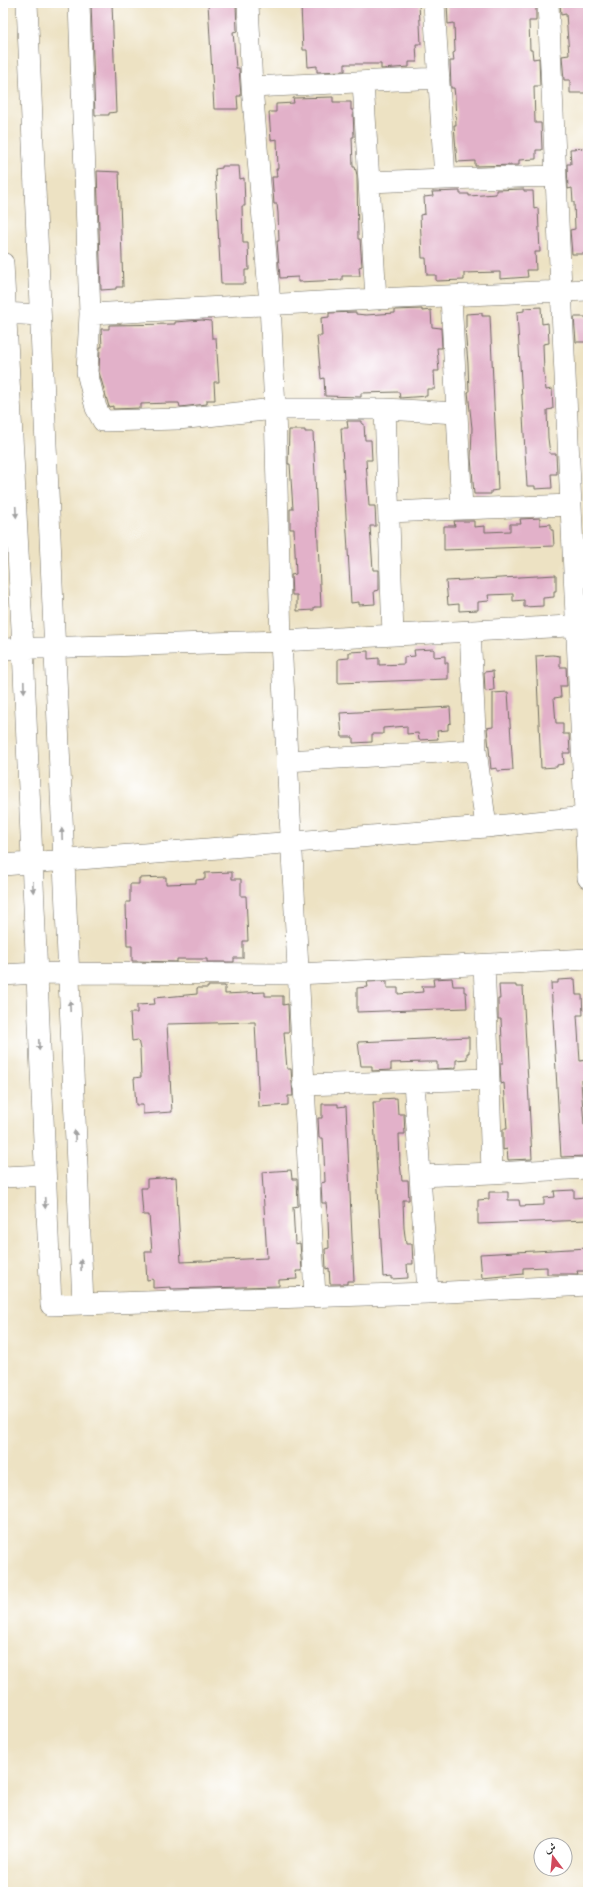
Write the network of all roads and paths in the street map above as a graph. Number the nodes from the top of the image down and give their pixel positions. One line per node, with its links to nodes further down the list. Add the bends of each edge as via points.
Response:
1 (27, 3): 20 (street)
2 (79, 3): 19 (street)
3 (248, 3): 8 (street)
4 (434, 3): 6 (street)
5 (548, 3): 9 (street)
6 (439, 78): 7 (street); 10 (street)
7 (363, 82): 8 (street); 11 (street)
8 (252, 87): 17 (street)
9 (556, 176): 10 (street); 14 (street)
10 (445, 179): 11 (street)
11 (369, 182): 16 (street)
12 (3, 263): 18 (street)
13 (588, 290): 14 (street)
14 (561, 291): 15 (street); 26 (street)
15 (451, 297): 16 (street); 23 (street)
16 (376, 299): 17 (street)
17 (270, 304): 19 (street); 21 (street)
18 (4, 313): 20 (street); 25 (street)
19 (90, 314): 21 (street, via 87,372 96,408 103,421 178,419)
20 (40, 315): 24 (street)
21 (275, 409): 22 (street); 32 (street)
22 (385, 409): 23 (street); 28 (street)
23 (457, 413): 27 (street)
24 (45, 422): 25 (street); 33 (street)
25 (7, 424): 34 (street, one-way to 34)
26 (571, 505): 27 (street); 29 (street)
27 (462, 509): 28 (street)
28 (389, 512): 31 (street)
29 (582, 625): 30 (street); 37 (street)
30 (470, 631): 31 (street); 35 (street)
31 (393, 635): 32 (street)
32 (280, 641): 33 (street); 36 (street)
33 (54, 647): 34 (street); 40 (street, one-way to 33)
34 (13, 649): 41 (street, one-way to 41)
35 (476, 750): 36 (street); 38 (street)
36 (287, 761): 39 (street)
37 (585, 817): 38 (street); 43 (street)
38 (486, 827): 39 (street)
39 (291, 843): 40 (street); 48 (street)
40 (64, 860): 41 (street); 47 (street)
41 (32, 863): 42 (street); 46 (street, one-way to 46)
42 (3, 865)
43 (588, 878)
44 (588, 959): 45 (street)
45 (484, 965): 48 (street); 50 (street)
46 (36, 973): 47 (street); 49 (street); 55 (street, one-way to 55)
47 (68, 973): 48 (street); 61 (street, one-way to 47)
48 (298, 974): 52 (street)
49 (3, 975)
50 (489, 1079): 51 (street); 54 (street)
51 (414, 1081): 52 (street); 56 (street)
52 (303, 1085): 60 (street)
53 (588, 1168): 54 (street)
54 (492, 1173): 56 (street)
55 (44, 1176): 57 (street); 61 (street, one-way to 61, via 51,1305)
56 (420, 1176): 59 (street)
57 (3, 1177)
58 (588, 1286): 59 (street)
59 (428, 1293): 60 (street)
60 (315, 1297): 61 (street)
61 (83, 1304)

